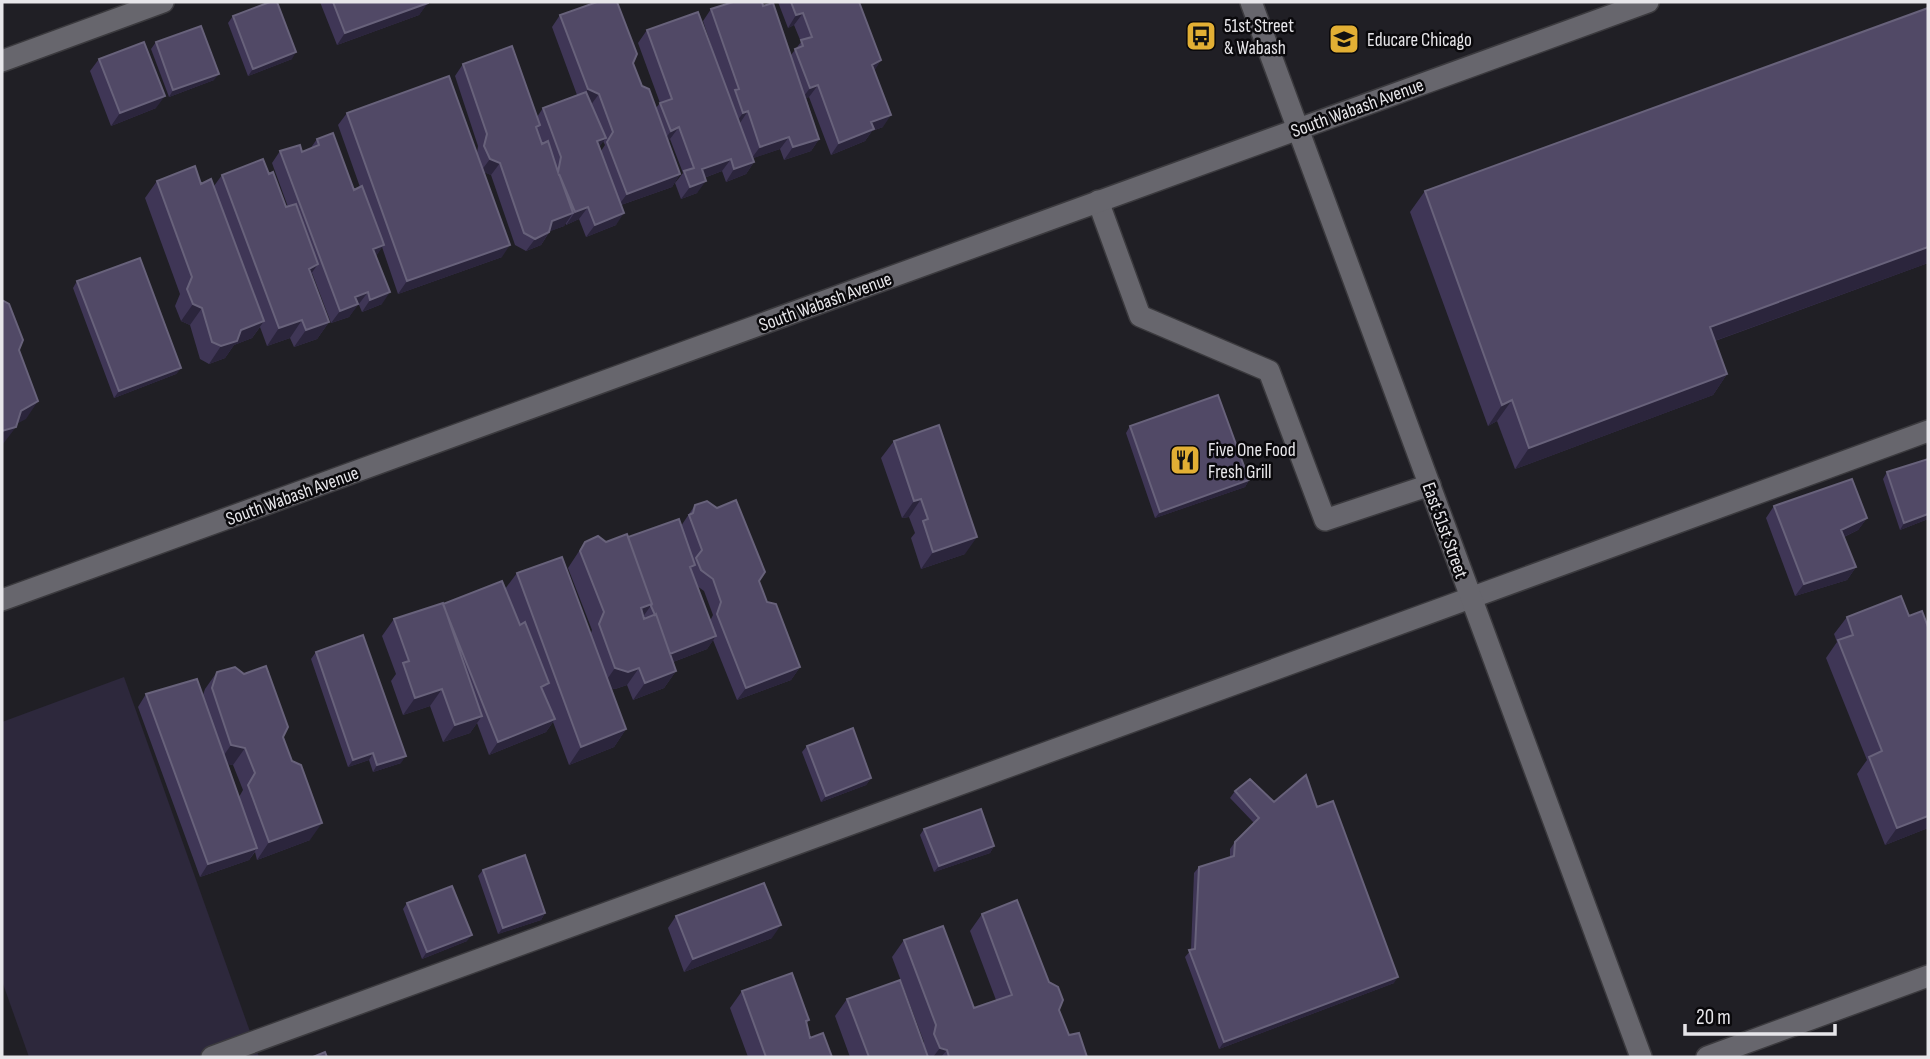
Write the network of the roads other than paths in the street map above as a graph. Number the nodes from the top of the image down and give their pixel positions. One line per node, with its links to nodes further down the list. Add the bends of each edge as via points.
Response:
1 (163, 2): 4 (street)
2 (1251, 2): 5 (street, East 51st Street)
3 (1648, 2): 5 (street, South Wabash Avenue)
4 (2, 61)
5 (1298, 128): 6 (street, South Wabash Avenue); 8 (street, East 51st Street)
6 (1098, 201): 8 (street, via 1140,316 1269,371 1325,520); 10 (street, South Wabash Avenue)
7 (1928, 431): 9 (street)
8 (1430, 485): 9 (street, East 51st Street)
9 (1471, 597): 12 (street); 13 (street, East 51st Street)
10 (2, 600)
11 (1928, 976): 14 (street)
12 (212, 1057)
13 (1641, 1057)
14 (1707, 1057)

